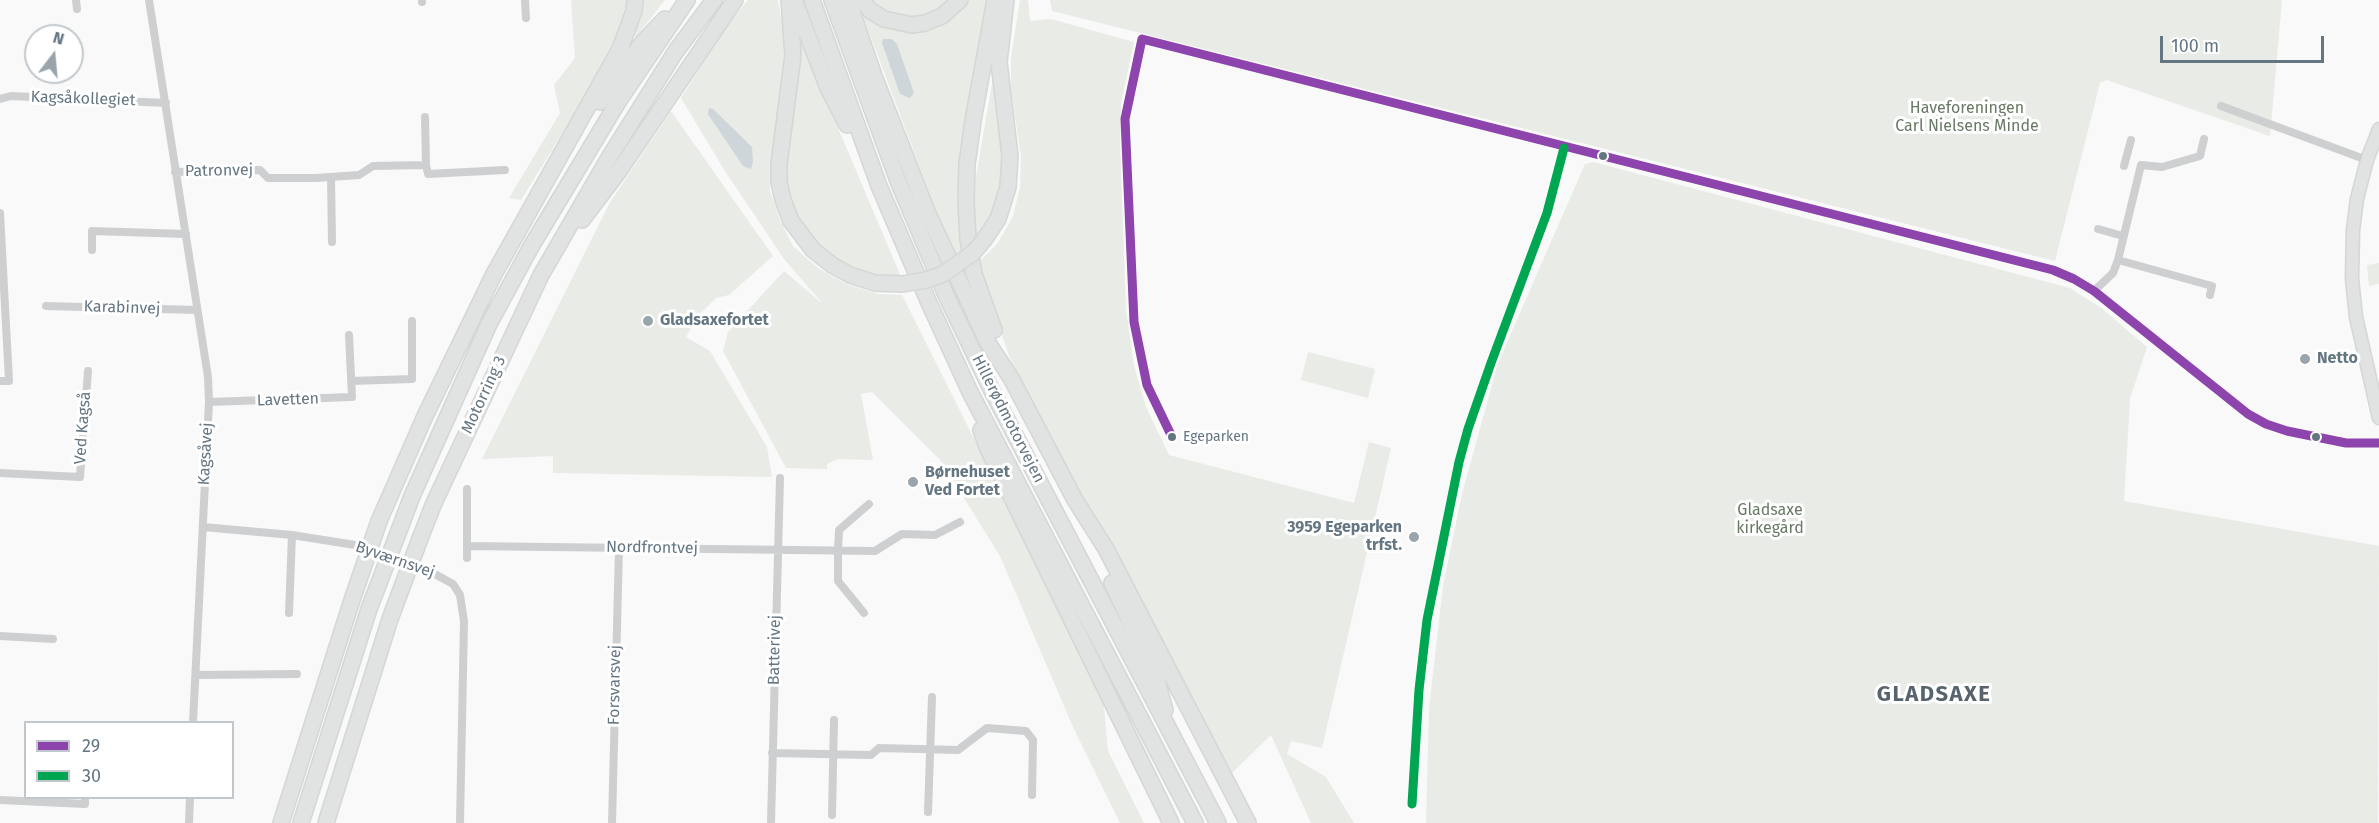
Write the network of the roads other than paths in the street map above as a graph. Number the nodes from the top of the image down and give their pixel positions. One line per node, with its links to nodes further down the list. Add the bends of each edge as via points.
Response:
1 (149, 0): 18 (street, Kagsåvej)
2 (525, 0): 16 (street)
3 (635, 0): 25 (highway, via 620,49)
4 (685, 0): 25 (highway, via 642,43); 93 (highway, Motorring 3, bridge, via 618,102 489,324 412,496 369,609)
5 (714, 0): 40 (highway, Motorring 3, via 676,51)
6 (735, 0): 40 (highway, via 619,171)
7 (789, 0): 15 (highway, bridge, via 793,55 779,182 791,221 813,250 841,270 875,283 903,284 943,274 973,253 998,219 1008,187 1010,156 999,62)
8 (794, 0): 32 (highway, via 828,88)
9 (812, 0): 32 (highway, Hillerødmotorvejen)
10 (832, 0): 78 (highway, Hillerødmotorvejen, via 898,181 946,295)
11 (848, 0): 48 (highway, via 928,214 988,342)
12 (861, 0): 13 (highway, via 884,19 912,25 942,15)
13 (960, 0)
14 (994, 0): 48 (highway, via 967,164 966,201 974,274)
15 (1006, 0)
16 (526, 18)
17 (0, 99): 18 (street, Kagsåkollegiet, via 11,96)
18 (166, 102): 30 (street, Kagsåvej)
19 (2221, 106): 26 (street)
20 (425, 117): 27 (street)
21 (2379, 129): 26 (street)
22 (2204, 139): 28 (street, via 2200,156 2162,167)
23 (2131, 140): 28 (street, via 2124,164)
24 (1564, 147): 41 (street, via 2053,270); 54 (street, via 1142,39 1125,119 1134,322 1147,385); 87 (street, via 1547,213 1459,462 1427,620)
25 (560, 158): 82 (highway, bridge, via 494,274 425,416 380,521)
26 (2367, 160): 53 (street, via 2353,230 2352,279 2356,317)
27 (426, 165): 29 (street, Patronvej, via 428,174); 31 (street, Patronvej, via 373,166 359,175)
28 (2141, 165): 36 (street)
29 (505, 171)
30 (176, 172): 31 (street, Patronvej, via 260,170 268,178); 35 (street, Kagsåvej)
31 (331, 177): 37 (street)
32 (879, 186): 51 (highway, Hillerødmotorvejen)
33 (0, 213): 49 (street, via 9,381)
34 (2098, 229): 36 (street)
35 (186, 234): 38 (street, via 92,231); 44 (street, Kagsåvej)
36 (2123, 236): 39 (street)
37 (332, 243)
38 (92, 250)
39 (2118, 260): 41 (street, via 2113,273); 42 (street, via 2212,286)
40 (541, 275): 94 (highway, Motorring 3, bridge, via 421,536 390,619)
41 (2094, 291): 55 (street, via 2257,419 2288,431 2346,443)
42 (2210, 295)
43 (46, 306): 44 (street, Karabinvej)
44 (197, 310): 52 (street, Kagsåvej)
45 (412, 321): 50 (street, via 412,379)
46 (349, 335): 50 (street)
47 (87, 371): 56 (street, Ved Kagså, via 80,477)
48 (1011, 378): 59 (highway)
49 (0, 381)
50 (351, 381): 52 (street, Lavetten, via 352,398)
51 (970, 392): 98 (highway, via 987,447); 99 (highway, Hillerødmotorvejen)
52 (209, 402): 62 (street, Kagsåvej)
53 (2379, 418)
54 (1172, 437)
55 (2379, 443)
56 (0, 473)
57 (780, 478): 66 (street, Batterivej)
58 (467, 489): 64 (street)
59 (1075, 500): 78 (highway, via 1156,677); 101 (highway, via 1106,549)
60 (869, 504): 67 (street, via 839,530)
61 (960, 522): 67 (street, Nordfrontvej, via 934,535 903,534 875,551)
62 (203, 527): 63 (street, Byværnsvej); 74 (street, Kagsåvej)
63 (292, 535): 69 (street); 95 (street, Byværnsvej, via 355,545 433,573 453,584 460,595 464,621)
64 (467, 546): 65 (street, Nordfrontvej); 68 (street)
65 (619, 548): 66 (street, Nordfrontvej); 96 (street, Forsvarsvej)
66 (777, 550): 67 (street, Nordfrontvej); 80 (street, Batterivej)
67 (838, 550): 70 (street, via 838,581)
68 (467, 558)
69 (289, 613)
70 (864, 613)
71 (0, 636): 72 (street)
72 (53, 639)
73 (297, 674): 74 (street)
74 (196, 675): 77 (street, Kagsåvej)
75 (932, 697): 79 (street)
76 (834, 720): 81 (street)
77 (194, 721)
78 (1175, 741): 100 (highway, Hillerødmotorvejen)
79 (930, 749): 81 (street, via 879,748 871,754); 83 (street, via 958,750 987,728 1026,731 1033,740); 88 (street)
80 (772, 753): 81 (street); 97 (street, Batterivej)
81 (833, 754): 89 (street)
82 (298, 769): 91 (highway); 92 (highway)
83 (1032, 795)
84 (85, 799): 86 (street, via 85,804)
85 (190, 799): 90 (street)
86 (0, 800)
87 (1412, 804)
88 (928, 812)
89 (832, 815)
90 (189, 823)
91 (276, 823)
92 (281, 823)
93 (301, 823)
94 (326, 823)
95 (460, 823)
96 (612, 823)
97 (771, 823)
98 (1171, 823)
99 (1195, 823)
100 (1218, 823)
101 (1248, 823)

